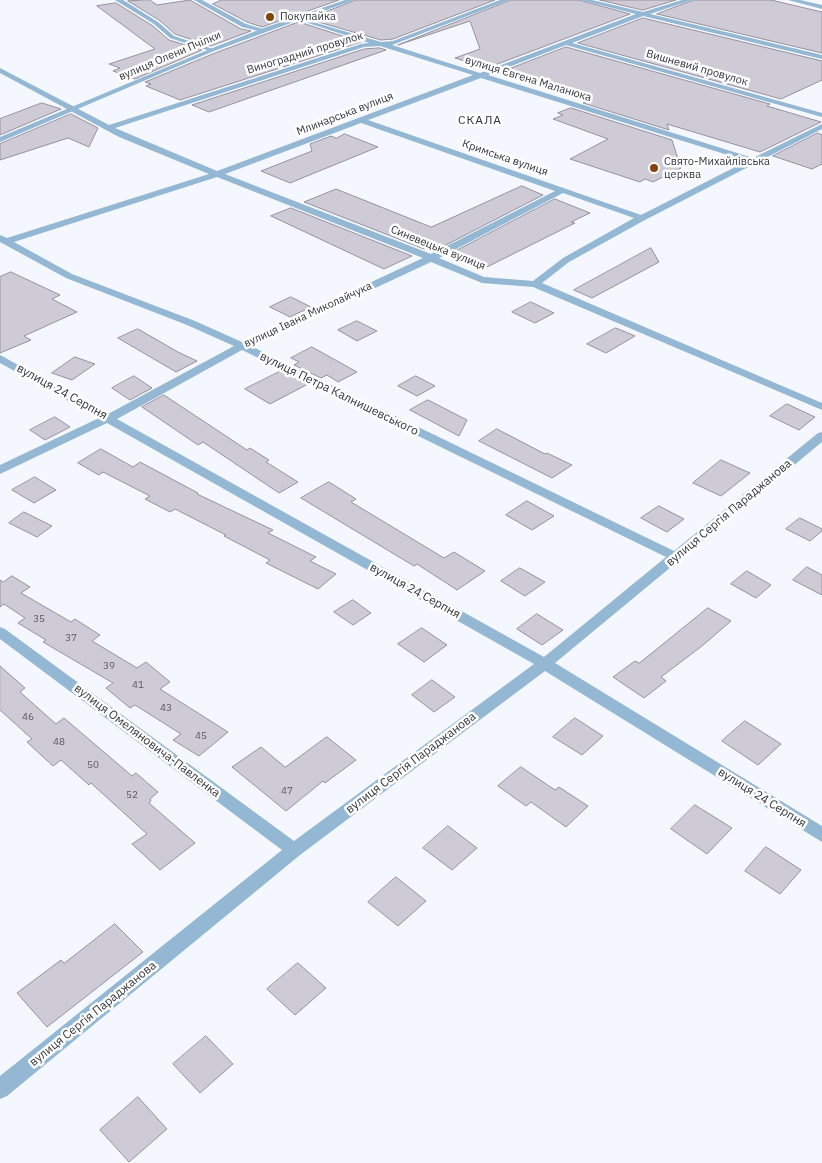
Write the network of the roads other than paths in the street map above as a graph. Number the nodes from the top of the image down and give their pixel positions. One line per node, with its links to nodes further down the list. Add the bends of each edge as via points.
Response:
1 (118, 0): 14 (street, via 156,23 172,37)
2 (197, 0): 11 (street, via 244,26)
3 (351, 0): 10 (street, вулиця Олени Пчілки)
4 (506, 0): 13 (street, Виноградний провулок, via 394,43)
5 (584, 0): 9 (street)
6 (689, 0): 9 (street, Млинарська вулиця)
7 (791, 0): 8 (street)
8 (822, 7)
9 (642, 14): 12 (street, Млинарська вулиця); 15 (street)
10 (298, 18): 11 (street, вулиця Олени Пчілки); 13 (street, вулиця Євгена Маланюка)
11 (263, 30): 14 (street, вулиця Олени Пчілки)
12 (565, 43): 17 (street, Млинарська вулиця); 19 (street, Вишневий провулок)
13 (378, 44): 17 (street, вулиця Євгена Маланюка); 22 (street, Виноградний провулок, via 363,45)
14 (212, 50): 18 (street, вулиця Олени Пчілки)
15 (822, 57)
16 (0, 70): 18 (street, Синевецька вулиця)
17 (479, 75): 20 (street, Млинарська вулиця); 24 (street, вулиця Євгена Маланюка)
18 (76, 110): 22 (street, Синевецька вулиця); 23 (street, вулиця Олени Пчілки)
19 (822, 115)
20 (361, 120): 25 (street, Млинарська вулиця); 26 (street, Кримська вулиця)
21 (822, 126): 24 (street)
22 (110, 127): 25 (street, Синевецька вулиця)
23 (0, 140)
24 (752, 160): 27 (street)
25 (217, 174): 28 (street, Млинарська вулиця); 29 (street, Синевецька вулиця)
26 (563, 190): 27 (street, Кримська вулиця); 29 (street, вулиця Івана Миколайчука)
27 (642, 218): 30 (street, via 566,260)
28 (3, 240): 31 (street, вулиця Петра Калнишевського, via 69,276)
29 (431, 258): 30 (street, Синевецька вулиця, via 482,280); 31 (street, вулиця Івана Миколайчука)
30 (535, 284): 33 (street, Синевецька вулиця)
31 (242, 346): 34 (street, вулиця Івана Миколайчука); 37 (street, вулиця Петра Калнишевського)
32 (0, 358): 34 (street, вулиця 24 Серпня)
33 (822, 407)
34 (109, 418): 36 (street, вулиця Івана Миколайчука); 39 (street, вулиця 24 Серпня)
35 (822, 436): 37 (street, вулиця Сергія Параджанова)
36 (0, 470)
37 (676, 557): 39 (street, вулиця Сергія Параджанова)
38 (0, 632): 41 (street, вулиця Омеляновича-Павленка)
39 (545, 664): 40 (street, вулиця 24 Серпня); 41 (street, вулиця Сергія Параджанова)
40 (822, 836)
41 (294, 850): 42 (street, вулиця Сергія Параджанова)
42 (0, 1090)

